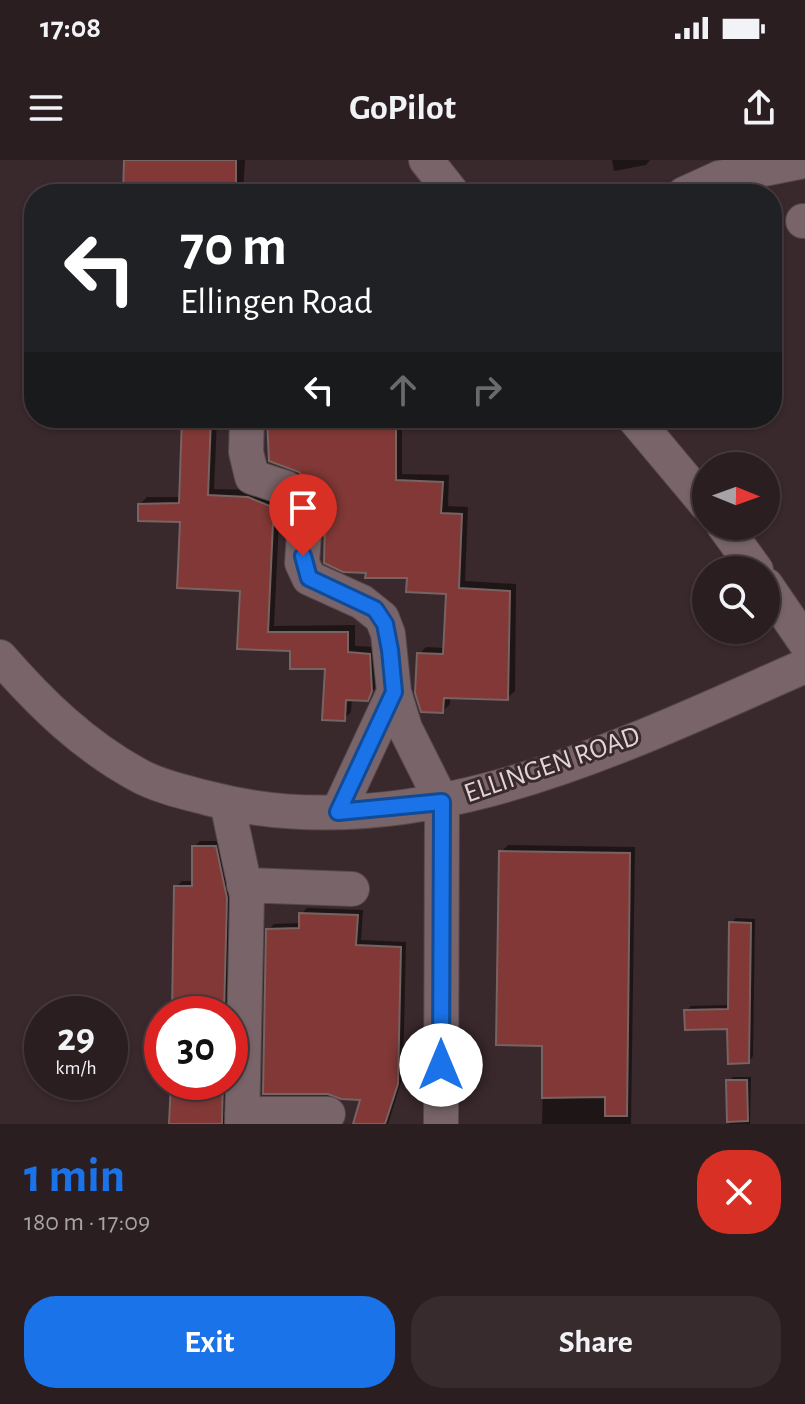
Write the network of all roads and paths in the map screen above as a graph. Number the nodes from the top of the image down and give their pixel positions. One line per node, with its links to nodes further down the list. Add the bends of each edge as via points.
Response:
1 (426, 160): 3 (street)
2 (805, 161): 4 (street)
3 (445, 184)
4 (706, 184)
5 (247, 428): 12 (street, via 252,477 286,488 300,500 306,574 382,618)
6 (642, 428): 7 (street)
7 (692, 487)
8 (780, 605): 9 (street)
9 (805, 642)
10 (0, 657): 14 (street, ELLINGEN ROAD, via 52,714 117,763 141,776)
11 (805, 666): 13 (street, ELLINGEN ROAD, via 550,770)
12 (394, 692): 13 (street, via 415,751); 15 (street)
13 (442, 802): 15 (street, ELLINGEN ROAD); 20 (street)
14 (227, 803): 15 (street, ELLINGEN ROAD, via 297,813); 16 (street)
15 (338, 812)
16 (244, 885): 17 (street); 19 (street)
17 (352, 889)
18 (328, 1114): 19 (street)
19 (242, 1119)
20 (441, 1124)

